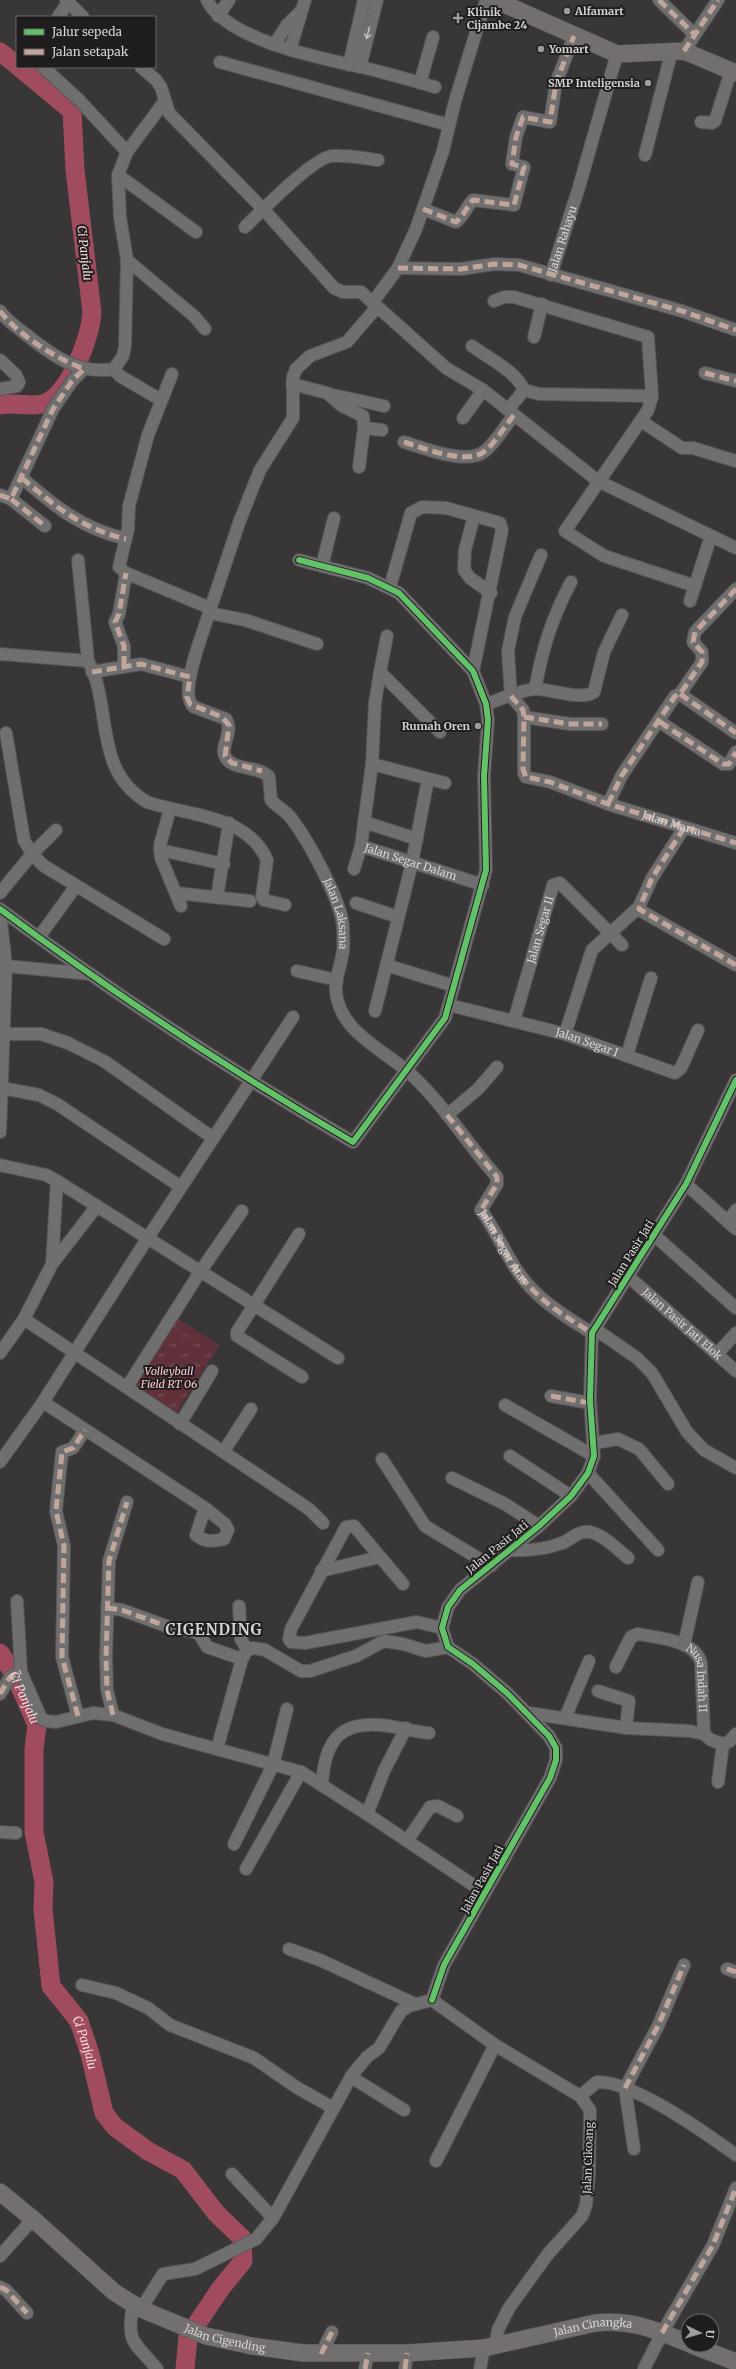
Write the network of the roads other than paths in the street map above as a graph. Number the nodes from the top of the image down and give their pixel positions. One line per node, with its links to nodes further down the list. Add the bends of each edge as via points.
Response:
1 (207, 0): 14 (street)
2 (229, 0): 14 (street)
3 (364, 0): 11 (street)
4 (377, 0): 11 (street)
5 (486, 0): 31 (street)
6 (495, 0): 16 (street)
7 (659, 0): 15 (street)
8 (718, 0): 15 (street)
9 (67, 2): 12 (street); 13 (street)
10 (303, 6): 18 (street); 19 (street)
11 (367, 14): 23 (street)
12 (59, 16)
13 (82, 16)
14 (218, 16): 18 (street)
15 (694, 34): 20 (street)
16 (574, 36): 21 (street); 37 (street, via 556,83 550,122 523,117 516,137 512,164 524,168 514,205 473,200 464,215 456,222)
17 (433, 37): 27 (street)
18 (274, 45): 19 (street)
19 (290, 50): 23 (street)
20 (678, 51): 21 (street); 26 (street); 33 (street)
21 (617, 54): 42 (street, Jalan Rahayu)
22 (220, 62): 31 (street)
23 (355, 66): 27 (street)
24 (44, 68): 32 (street, via 80,101)
25 (142, 68): 29 (street, via 156,80)
26 (733, 72): 30 (street, via 715,121)
27 (420, 83): 28 (street)
28 (435, 87)
29 (164, 102): 32 (street); 36 (street, via 169,113)
30 (701, 122)
31 (449, 125): 37 (street)
32 (127, 152): 35 (street)
33 (645, 155)
34 (378, 160): 36 (street, via 331,156 321,159)
35 (118, 175): 39 (street); 40 (street)
36 (262, 209): 38 (street); 45 (street, via 334,288 343,292 361,292)
37 (423, 209): 41 (street)
38 (245, 227)
39 (196, 232)
40 (126, 260): 47 (street, via 195,317); 53 (street, via 125,346 123,356)
41 (398, 268): 42 (street, Jalan Rahayu, via 460,269 494,264 519,265); 45 (street)
42 (551, 275): 48 (street, via 654,303)
43 (494, 301): 44 (street, via 514,297)
44 (542, 304): 49 (street); 62 (street, via 648,337)
45 (375, 305): 57 (street, via 344,344 320,351 303,361 296,369); 59 (street, via 446,368)
46 (0, 311): 52 (street, via 11,323 52,355)
47 (205, 329)
48 (736, 330)
49 (534, 337)
50 (472, 346): 60 (street, via 503,369)
51 (0, 360): 58 (street, via 16,375 18,382 17,386)
52 (83, 369): 53 (street); 73 (street, via 54,409)
53 (114, 369): 63 (street, via 120,376)
54 (705, 373): 56 (street)
55 (172, 374): 63 (street)
56 (736, 382)
57 (292, 384): 61 (street); 93 (street, via 293,418 260,470 240,520)
58 (0, 389)
59 (483, 390): 65 (street); 66 (street)
60 (524, 390): 62 (street, via 539,394); 65 (street)
61 (327, 394): 64 (street); 68 (street, via 342,406 363,416)
62 (652, 396): 67 (street)
63 (161, 400): 80 (street, via 152,421 131,500)
64 (384, 406)
65 (511, 412): 70 (street, via 481,454 464,458); 74 (street)
66 (463, 418)
67 (641, 421): 71 (street, via 682,448 693,448); 74 (street)
68 (364, 428): 69 (street); 72 (street)
69 (382, 430)
70 (404, 442)
71 (736, 461)
72 (359, 467)
73 (22, 478): 75 (street); 80 (street, via 82,524 102,533)
74 (598, 481): 79 (street); 88 (street, via 564,528 566,533 604,556)
75 (6, 497): 78 (street)
76 (474, 516): 89 (street, via 457,510 422,507 411,513); 91 (street, via 464,570 470,578); 91 (street, via 500,523 502,530)
77 (334, 518): 85 (street)
78 (45, 526)
79 (711, 536): 81 (street); 88 (street)
80 (126, 539): 86 (street, via 119,565)
81 (736, 548)
82 (541, 555): 105 (street, via 515,617 508,651)
83 (78, 560): 98 (street)
84 (299, 560): 85 (street)
85 (322, 566): 89 (street)
86 (126, 573): 93 (street); 99 (street, via 119,614 115,622 124,646)
87 (571, 582): 103 (street, via 542,650)
88 (695, 586): 92 (street)
89 (390, 587): 100 (street, via 399,593)
90 (736, 588): 104 (street, via 693,639 702,652 702,662)
91 (490, 593): 100 (street)
92 (690, 601)
93 (210, 610): 96 (street); 102 (street)
94 (622, 615): 103 (street, via 604,652 594,692 590,695 566,694)
95 (387, 636): 101 (street)
96 (317, 644)
97 (0, 654): 98 (street)
98 (90, 666): 99 (street); 119 (street, via 107,747 123,781 136,796)
99 (124, 666): 102 (street, via 154,666)
100 (474, 671): 106 (street)
101 (380, 672): 110 (street); 115 (street, via 375,702)
102 (190, 677): 155 (street, Jalan Laksana, via 187,697 190,704 222,717 229,725 225,756 232,763 262,772 269,777 271,800 290,816 307,842 336,899 343,925 343,950)
103 (535, 689): 105 (street)
104 (680, 694): 108 (street, via 675,696); 112 (street)
105 (511, 696): 106 (street); 107 (street, via 523,710)
106 (486, 704): 132 (street, via 486,870)
107 (524, 717): 109 (street, via 570,724); 118 (street, Jalan Marta, via 523,769 526,777 550,782)
108 (660, 722): 113 (street, via 723,764 729,764); 118 (street, via 622,775)
109 (602, 724)
110 (440, 732)
111 (6, 733): 114 (street)
112 (736, 733)
113 (736, 752)
114 (4, 753): 128 (street, via 24,840)
115 (372, 764): 116 (street); 120 (street)
116 (428, 779): 117 (street); 124 (street)
117 (445, 783)
118 (608, 804): 122 (street, Jalan Marta)
119 (170, 809): 121 (street); 127 (street)
120 (364, 822): 124 (street); 126 (street)
121 (229, 823): 130 (street); 139 (street, via 243,831 266,857 262,896 264,900)
122 (684, 828): 125 (street, Jalan Marta); 141 (street, via 652,878)
123 (56, 830): 128 (street)
124 (417, 839): 129 (street)
125 (736, 843)
126 (361, 846): 129 (street, Jalan Segar Dalam); 131 (street, Jalan Segar Dalam)
127 (160, 850): 130 (street); 135 (street)
128 (32, 854): 133 (street, via 44,866); 134 (street)
129 (412, 863): 132 (street, Jalan Segar Dalam); 144 (street)
130 (224, 864): 136 (street)
131 (354, 869)
132 (483, 885): 156 (street)
133 (76, 886): 146 (street); 147 (street)
134 (0, 893)
135 (176, 893): 136 (street); 140 (street)
136 (218, 897): 137 (street)
137 (250, 900)
138 (356, 903): 144 (street)
139 (285, 905)
140 (181, 906)
141 (639, 907): 145 (street); 150 (street, via 641,911)
142 (0, 908): 146 (street)
143 (0, 913): 151 (street)
144 (398, 917): 149 (street)
145 (610, 933): 148 (street, Jalan Segar II); 160 (street, Jalan Segar II, via 560,883 553,885); 163 (street, via 592,950)
146 (39, 937): 153 (street)
147 (164, 938)
148 (622, 945)
149 (386, 965): 156 (street); 158 (street)
150 (736, 965)
151 (6, 966): 153 (street); 162 (street)
152 (297, 971): 155 (street)
153 (91, 974): 168 (street)
154 (652, 978): 164 (street)
155 (337, 980): 166 (street, Jalan Laksana, via 337,998 346,1018 368,1042)
156 (454, 986): 157 (street)
157 (449, 1005): 160 (street, Jalan Segar I); 166 (street, via 445,1018)
158 (375, 1011)
159 (293, 1017): 168 (street)
160 (514, 1021): 163 (street, Jalan Segar I)
161 (698, 1030): 164 (street, Jalan Segar I, via 681,1068 675,1073)
162 (4, 1034): 169 (street); 172 (street, via 41,1034 68,1043 104,1061)
163 (565, 1034): 164 (street, Jalan Segar I)
164 (627, 1054)
165 (497, 1066): 170 (street, via 478,1089)
166 (407, 1071): 168 (street, via 353,1142); 170 (street, Jalan Segar Atas)
167 (736, 1080): 175 (street, Jalan Pasir Jati)
168 (250, 1081): 172 (street)
169 (2, 1088): 171 (street); 176 (street, via 38,1095 57,1104)
170 (447, 1115): 190 (street, Jalan Segar Atas, via 497,1177 497,1184 481,1210 512,1261 534,1291 568,1318)
171 (0, 1132)
172 (213, 1138): 176 (street)
173 (0, 1165): 174 (street, via 40,1173)
174 (57, 1181): 177 (street); 184 (street)
175 (686, 1184): 180 (street); 182 (street, Jalan Pasir Jati)
176 (181, 1187): 183 (street)
177 (97, 1206): 183 (street); 184 (street)
178 (736, 1210): 180 (street)
179 (242, 1211): 185 (street)
180 (732, 1226)
181 (299, 1234): 187 (street)
182 (654, 1235): 186 (street, Jalan Pasir Jati); 188 (street)
183 (146, 1239): 185 (street); 192 (street)
184 (52, 1264): 189 (street)
185 (200, 1272): 187 (street); 199 (street)
186 (629, 1277): 190 (street, Jalan Pasir Jati); 194 (street, Jalan Pasir Jati Elok)
187 (255, 1305): 195 (street); 198 (street, via 237,1332 237,1336)
188 (736, 1308)
189 (24, 1319): 192 (street); 193 (street)
190 (593, 1331): 202 (street, Jalan Pasir Jati); 213 (street, via 637,1358 652,1373 687,1432 704,1450)
191 (736, 1333): 194 (street)
192 (75, 1352): 199 (street); 201 (street)
193 (0, 1353)
194 (717, 1354): 197 (street, Jalan Pasir Jati Elok)
195 (338, 1358)
196 (212, 1371): 205 (street)
197 (736, 1371)
198 (302, 1377)
199 (127, 1387): 205 (street)
200 (551, 1396): 202 (street)
201 (43, 1402): 206 (street); 212 (street)
202 (590, 1403): 207 (street, Jalan Pasir Jati)
203 (505, 1405): 210 (street)
204 (251, 1409): 208 (street)
205 (180, 1424): 208 (street)
206 (85, 1430): 219 (street); 245 (street, via 73,1448 62,1452 56,1497 58,1529 64,1546 62,1657)
207 (594, 1443): 210 (street, Jalan Pasir Jati); 216 (street, via 618,1439 639,1449)
208 (224, 1451): 220 (street, via 309,1509)
209 (510, 1456): 217 (street)
210 (594, 1456): 214 (street, Jalan Pasir Jati)
211 (382, 1459): 226 (street, via 425,1526)
212 (0, 1462)
213 (736, 1468)
214 (588, 1473): 217 (street, Jalan Pasir Jati); 223 (street)
215 (452, 1478): 221 (street, via 504,1504)
216 (668, 1484)
217 (570, 1496): 221 (street, Jalan Pasir Jati)
218 (127, 1502): 232 (street, via 110,1558)
219 (204, 1508)
220 (323, 1523)
221 (539, 1526): 222 (street, Jalan Pasir Jati)
222 (509, 1550): 225 (street, via 521,1551 559,1544 588,1532 601,1537); 226 (street, Jalan Pasir Jati)
223 (658, 1550)
224 (380, 1557): 227 (street); 227 (street, via 354,1526 350,1526 346,1527); 229 (street)
225 (628, 1558)
226 (491, 1566): 233 (street, Jalan Pasir Jati, via 460,1590 448,1607)
227 (321, 1571): 233 (street, via 291,1629 291,1642 305,1643 417,1622)
228 (698, 1582): 234 (street)
229 (403, 1584)
230 (17, 1601): 239 (street)
231 (239, 1606): 236 (street)
232 (107, 1608): 236 (street, via 122,1610 169,1627 195,1632 200,1635 207,1647); 244 (street, via 107,1690)
233 (442, 1628): 235 (street)
234 (684, 1645): 238 (street, Nusa Indah II, via 638,1634 631,1637); 250 (street, Nusa Indah II, via 699,1655)
235 (448, 1647): 236 (street, via 426,1651 384,1641 356,1656 310,1671 301,1671 265,1650 253,1648); 243 (street, Jalan Pasir Jati, via 473,1664)
236 (244, 1654): 253 (street)
237 (589, 1661): 246 (street)
238 (616, 1667)
239 (17, 1674): 241 (street); 245 (street, via 41,1718 56,1722)
240 (598, 1691): 248 (street, via 629,1701)
241 (0, 1694)
242 (288, 1709): 254 (street)
243 (529, 1713): 246 (street); 265 (street, Jalan Pasir Jati, via 556,1748 556,1760 550,1778)
244 (113, 1715): 245 (street, via 93,1713); 253 (street, via 162,1734)
245 (78, 1716)
246 (565, 1718): 248 (street)
247 (406, 1728): 249 (street); 257 (street, via 366,1725 338,1734 328,1752); 258 (street, via 384,1771)
248 (626, 1728): 250 (street)
249 (429, 1732)
250 (704, 1734): 252 (street, via 711,1740)
251 (736, 1734): 252 (street)
252 (723, 1744): 256 (street)
253 (217, 1749): 254 (street)
254 (273, 1765): 255 (street); 263 (street)
255 (301, 1772): 257 (street); 264 (street)
256 (718, 1782)
257 (322, 1784): 258 (street)
258 (367, 1814): 262 (street)
259 (458, 1816): 262 (street, via 438,1806 430,1807)
260 (0, 1832): 261 (street)
261 (16, 1833)
262 (408, 1841): 265 (street)
263 (234, 1844)
264 (246, 1869)
265 (484, 1894): 269 (street, Jalan Pasir Jati, via 444,1965)
266 (289, 1949): 270 (street, via 320,1960)
267 (684, 1965): 273 (street, via 658,2026)
268 (82, 1985): 275 (street, via 116,1993 148,2008 170,2025 254,2058 296,2087)
269 (432, 2000): 270 (street); 271 (street, Jalan Cikoang)
270 (415, 2004): 272 (street, via 401,2011 380,2048 367,2057)
271 (494, 2045): 274 (street, Jalan Cikoang); 279 (street)
272 (351, 2077): 275 (street); 276 (street)
273 (625, 2088): 274 (street, via 597,2082); 277 (street); 278 (street, via 670,2110)
274 (580, 2096): 292 (street, Jalan Cikoang, via 590,2110 586,2205 582,2216 548,2254 509,2308)
275 (333, 2108): 284 (street)
276 (404, 2110)
277 (634, 2149)
278 (736, 2155)
279 (436, 2161)
280 (232, 2174): 284 (street)
281 (736, 2188): 290 (street, via 713,2245)
282 (0, 2192): 283 (street, Jalan Cigending)
283 (33, 2218): 285 (street); 287 (street, Jalan Cigending, via 105,2285)
284 (273, 2218): 287 (street, via 256,2239 235,2251 195,2269 163,2274)
285 (0, 2256)
286 (0, 2287): 288 (street, via 6,2290)
287 (137, 2307): 294 (street, Jalan Cigending, via 194,2332 252,2346); 298 (street, via 129,2328 132,2340)
288 (27, 2313)
289 (332, 2332): 294 (street)
290 (662, 2333): 291 (street, Jalan Cinangka); 292 (street, Jalan Cinangka, via 640,2324 613,2321); 300 (street)
291 (680, 2340)
292 (490, 2347): 296 (street, Jalan Cigending); 299 (street, Jalan Cikoang)
293 (713, 2353): 297 (street)
294 (321, 2354): 295 (street, Jalan Cigending)
295 (367, 2361): 296 (street, Jalan Cigending)
296 (406, 2361)
297 (736, 2362)
298 (157, 2369)
299 (480, 2369)
300 (644, 2369)

